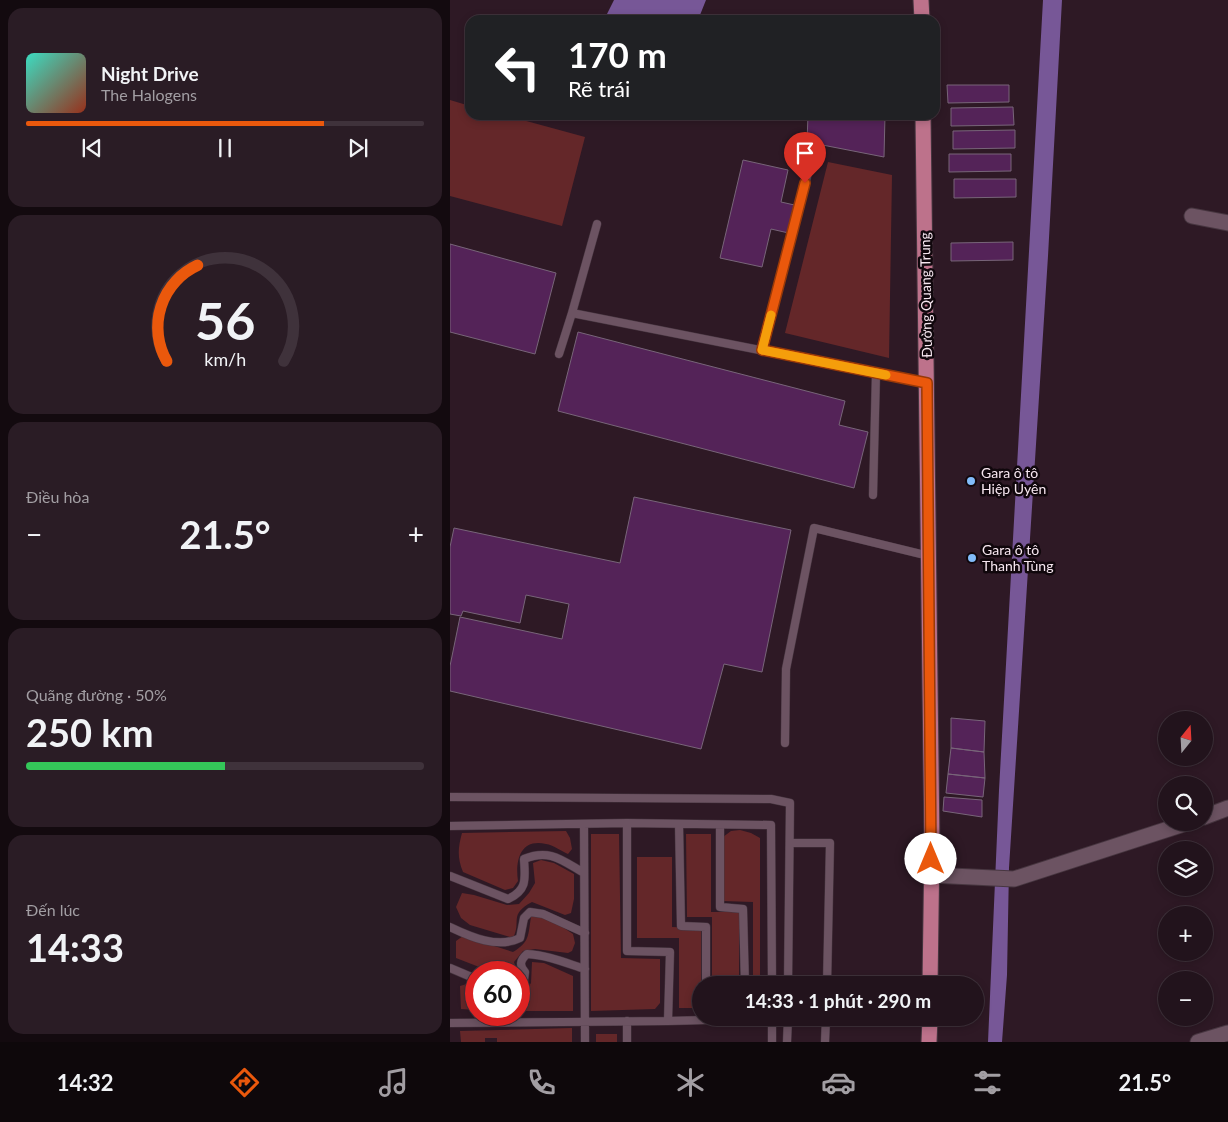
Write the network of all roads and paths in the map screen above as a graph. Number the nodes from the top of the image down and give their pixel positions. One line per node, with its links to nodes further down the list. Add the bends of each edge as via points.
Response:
1 (922, 0): 2 (main road)
2 (922, 15)
3 (923, 120): 12 (main road, Đường Quang Trung)
4 (810, 165): 9 (lane)
5 (1192, 216): 6 (main road)
6 (1228, 223)
7 (597, 224): 8 (lane)
8 (572, 313): 9 (lane); 10 (lane)
9 (762, 350): 11 (lane)
10 (559, 354)
11 (876, 373): 12 (lane); 13 (lane)
12 (927, 383): 14 (main road, Đường Quang Trung)
13 (874, 495)
14 (929, 556): 15 (lane, via 814,528 786,668); 27 (main road, Đường Quang Trung)
15 (785, 743)
16 (450, 797): 25 (lane, via 771,799 790,803)
17 (1228, 808): 18 (main road)
18 (1213, 814)
19 (627, 823): 20 (lane); 21 (lane); 43 (lane, via 627,951 670,952)
20 (584, 824): 23 (lane); 26 (lane)
21 (679, 824): 22 (lane); 35 (lane, via 681,926 706,927)
22 (720, 825): 36 (lane, via 720,907 743,908); 37 (lane, via 771,826)
23 (450, 826)
24 (1162, 831): 27 (main road, via 1014,879)
25 (790, 843): 38 (lane); 39 (lane, via 830,843)
26 (584, 873): 28 (lane, via 558,858 534,855 524,859 524,885 518,894 508,898); 30 (lane)
27 (931, 875): 40 (main road, Đường Quang Trung)
28 (450, 876)
29 (450, 927): 30 (lane, via 478,938 511,943 520,938 524,918 530,912 544,914)
30 (585, 933): 33 (lane)
31 (522, 961): 33 (lane, via 527,954 540,955)
32 (450, 968): 34 (lane)
33 (585, 969): 44 (lane)
34 (465, 974)
35 (706, 976)
36 (745, 976)
37 (772, 976)
38 (788, 976)
39 (827, 976)
40 (930, 976)
41 (692, 1020): 43 (lane)
42 (626, 1021): 43 (lane); 44 (lane); 52 (lane)
43 (668, 1021)
44 (585, 1022): 45 (lane); 51 (lane)
45 (450, 1023)
46 (772, 1026): 53 (lane)
47 (788, 1026): 54 (lane)
48 (826, 1026): 55 (lane)
49 (930, 1026): 56 (main road)
50 (1228, 1033): 57 (main road)
51 (585, 1042)
52 (626, 1042)
53 (772, 1042)
54 (787, 1042)
55 (825, 1042)
56 (929, 1042)
57 (1198, 1042)

